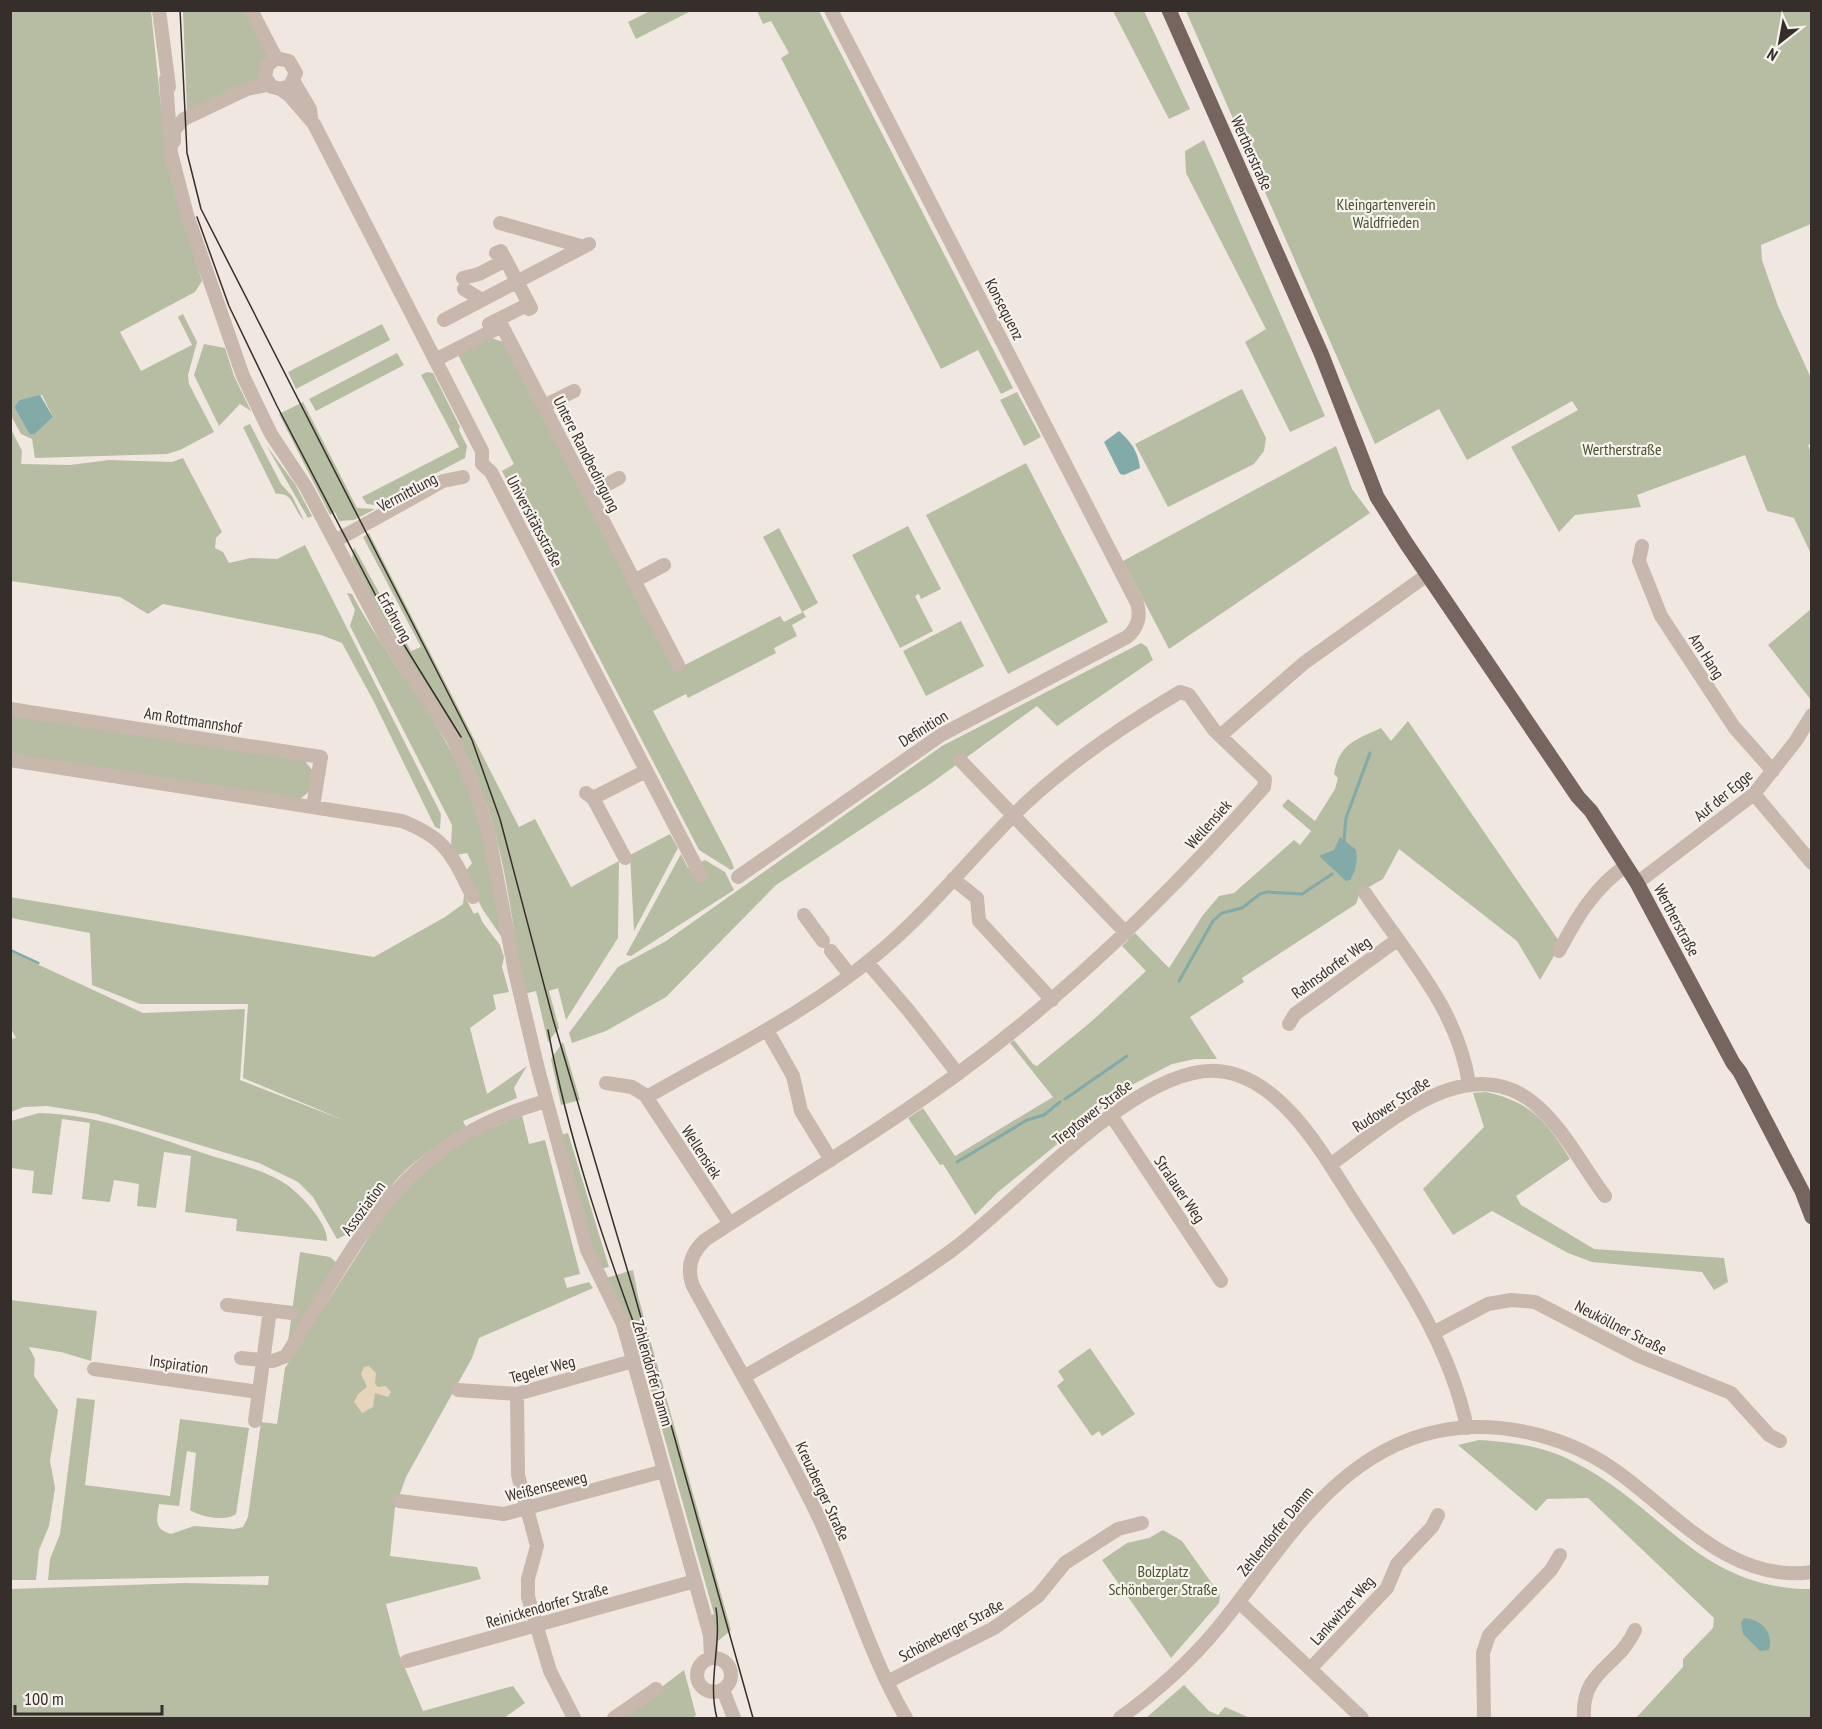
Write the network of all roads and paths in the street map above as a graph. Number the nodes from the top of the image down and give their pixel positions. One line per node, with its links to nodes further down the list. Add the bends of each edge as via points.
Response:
1 (159, 10): 6 (street)
2 (251, 10): 5 (street)
3 (831, 10): 28 (street, Konsequenz, via 1137,603)
4 (1169, 10): 26 (main road, Wertherstraße, via 1321,353 1377,497)
5 (276, 58): 7 (street, via 293,64); 8 (street, via 265,71 267,83)
6 (166, 79): 9 (street, via 173,110); 11 (street)
7 (294, 82): 8 (street); 10 (street, Universitätsstraße, via 310,109)
8 (276, 88): 9 (street, via 247,89); 10 (street, Universitätsstraße, via 290,95)
9 (184, 119): 11 (street, via 174,130)
10 (311, 120): 17 (street, Universitätsstraße)
11 (174, 162): 23 (street, Erfahrung, via 187,215 243,376 274,441 306,487)
12 (500, 223): 13 (street, via 587,246)
13 (517, 282): 14 (street); 14 (street, via 501,256 464,283); 16 (street, via 529,307)
14 (482, 300): 15 (street)
15 (446, 322)
16 (447, 346)
17 (435, 360): 19 (street, Untere Randbedingung, via 508,322); 20 (street, Universitätsstraße, via 482,452)
18 (574, 390): 19 (street)
19 (544, 406): 22 (street, Untere Randbedingung)
20 (482, 464): 23 (street, Vermittlung); 35 (street, Universitätsstraße, via 491,472)
21 (619, 478): 22 (street)
22 (589, 494): 27 (street, Untere Randbedingung)
23 (335, 541): 62 (street, Erfahrung, via 380,626 453,740 470,775 489,836 515,972)
24 (1642, 546): 36 (street, Am Hang, via 1639,561 1661,616 1734,727)
25 (664, 565): 27 (street)
26 (1427, 575): 32 (street, via 1304,663); 42 (main road, Wertherstraße)
27 (634, 581): 29 (street, Untere Randbedingung)
28 (1137, 625): 44 (street, Definition, via 1127,637 941,735)
29 (678, 665)
30 (10, 709): 38 (street, Am Rottmannshof, via 321,757)
31 (1812, 715): 36 (street, Auf der Egge)
32 (1220, 736): 39 (street, Wellensiek, via 1189,695 1180,692 1066,770); 50 (street, Wellensiek, via 1266,783 1200,859)
33 (10, 760): 38 (street)
34 (960, 760): 39 (street)
35 (646, 771): 40 (street, via 589,796); 43 (street, Universitätsstraße)
36 (1773, 771): 37 (street, Auf der Egge)
37 (1754, 794): 41 (street); 46 (street, Auf der Egge)
38 (313, 807): 48 (street, via 402,821 423,829 461,864)
39 (1014, 815): 45 (street, Wellensiek); 50 (street)
40 (624, 858)
41 (1812, 863)
42 (1626, 866): 46 (main road, Wertherstraße); 52 (street, via 1591,899)
43 (701, 876)
44 (738, 877)
45 (952, 879): 53 (street, Wellensiek); 55 (street, via 977,898 979,921)
46 (1637, 884): 67 (main road, Wertherstraße, via 1740,1072)
47 (1365, 893): 51 (street, Rahnsdorfer Weg)
48 (473, 897)
49 (804, 915): 54 (street)
50 (1126, 933): 55 (street, Wellensiek)
51 (1397, 940): 56 (street, Rahnsdorfer Weg, via 1295,1014); 60 (street, Rahnsdorfer Weg, via 1449,1015 1463,1052)
52 (1559, 951)
53 (867, 962): 54 (street, Wellensiek); 58 (street)
54 (850, 975): 57 (street, Wellensiek)
55 (1052, 1000): 58 (street, Wellensiek)
56 (1289, 1024)
57 (767, 1030): 61 (street, Wellensiek); 64 (street, via 793,1076 801,1111)
58 (958, 1074): 64 (street, Wellensiek)
59 (606, 1083): 61 (street, via 632,1087)
60 (1468, 1084): 65 (street, Rudower Straße, via 1421,1101); 66 (street, Rudower Straße, via 1506,1088 1535,1104 1551,1120)
61 (647, 1097): 68 (street, Wellensiek)
62 (546, 1101): 76 (street, Assoziation, via 481,1125 419,1167 373,1219 286,1356); 77 (street, Zehlendorfer Damm, via 587,1250 623,1324)
63 (1111, 1115): 65 (street, Treptower Straße, via 1152,1087 1175,1077 1219,1071 1247,1080 1286,1107); 69 (street, Stralauer Weg); 79 (street, Treptower Straße, via 951,1250 860,1310)
64 (831, 1160): 68 (street, Wellensiek)
65 (1330, 1165): 74 (street, Treptower Straße)
66 (1605, 1197)
67 (1812, 1217)
68 (730, 1224): 70 (street, Wellensiek, via 693,1253 689,1271)
69 (1221, 1281)
70 (693, 1286): 79 (street, Kreuzberger Straße)
71 (227, 1305): 72 (street)
72 (270, 1310): 73 (street); 76 (street)
73 (292, 1313)
74 (1433, 1333): 84 (street, Treptower Straße, via 1454,1379); 85 (street, Neuköllner Straße, via 1488,1304 1511,1299 1535,1302 1639,1356 1731,1394)
75 (241, 1358): 76 (street, Assoziation)
76 (263, 1360): 81 (street)
77 (633, 1361): 82 (street, Tegeler Weg); 86 (street, Zehlendorfer Damm)
78 (94, 1369): 81 (street, Inspiration)
79 (745, 1376): 100 (street, Kreuzberger Straße, via 820,1520)
80 (458, 1390): 82 (street, Tegeler Weg)
81 (259, 1392): 83 (street)
82 (517, 1394): 88 (street, via 518,1475)
83 (255, 1421)
84 (1467, 1428): 92 (street, Zehlendorfer Damm, via 1517,1431 1572,1446 1612,1468 1680,1524 1738,1560 1777,1572); 94 (street, Zehlendorfer Damm, via 1437,1431 1408,1440 1341,1480 1295,1527)
85 (1780, 1441)
86 (664, 1471): 88 (street, Weißenseeweg); 93 (street, Zehlendorfer Damm)
87 (399, 1501): 88 (street, Weißenseeweg, via 504,1514)
88 (526, 1510): 95 (street, via 537,1546 528,1588)
89 (1438, 1515): 99 (street, Lankwitzer Weg, via 1432,1527 1397,1564 1387,1588)
90 (1142, 1523): 100 (street, Schöneberger Straße, via 1118,1529 1065,1563 1038,1596 994,1628)
91 (1560, 1555): 109 (street, via 1551,1570 1489,1635 1483,1653)
92 (1812, 1572)
93 (695, 1581): 95 (street, Reinickendorfer Straße); 97 (street, Zehlendorfer Damm, via 710,1635)
94 (1239, 1602): 99 (street); 107 (street, Zehlendorfer Damm, via 1181,1668)
95 (536, 1625): 98 (street, Reinickendorfer Straße); 103 (street, via 550,1671)
96 (1635, 1630): 110 (street, via 1590,1683 1584,1695)
97 (711, 1658): 102 (street, via 729,1667 731,1678); 102 (street, via 700,1666 698,1681 708,1691)
98 (407, 1661)
99 (1311, 1670): 108 (street)
100 (887, 1682): 106 (street, Kreuzberger Straße)
101 (656, 1689): 104 (street)
102 (723, 1690): 105 (street)
103 (574, 1719)
104 (614, 1719)
105 (734, 1719)
106 (906, 1719)
107 (1120, 1719)
108 (1362, 1719)
109 (1484, 1719)
110 (1584, 1719)

